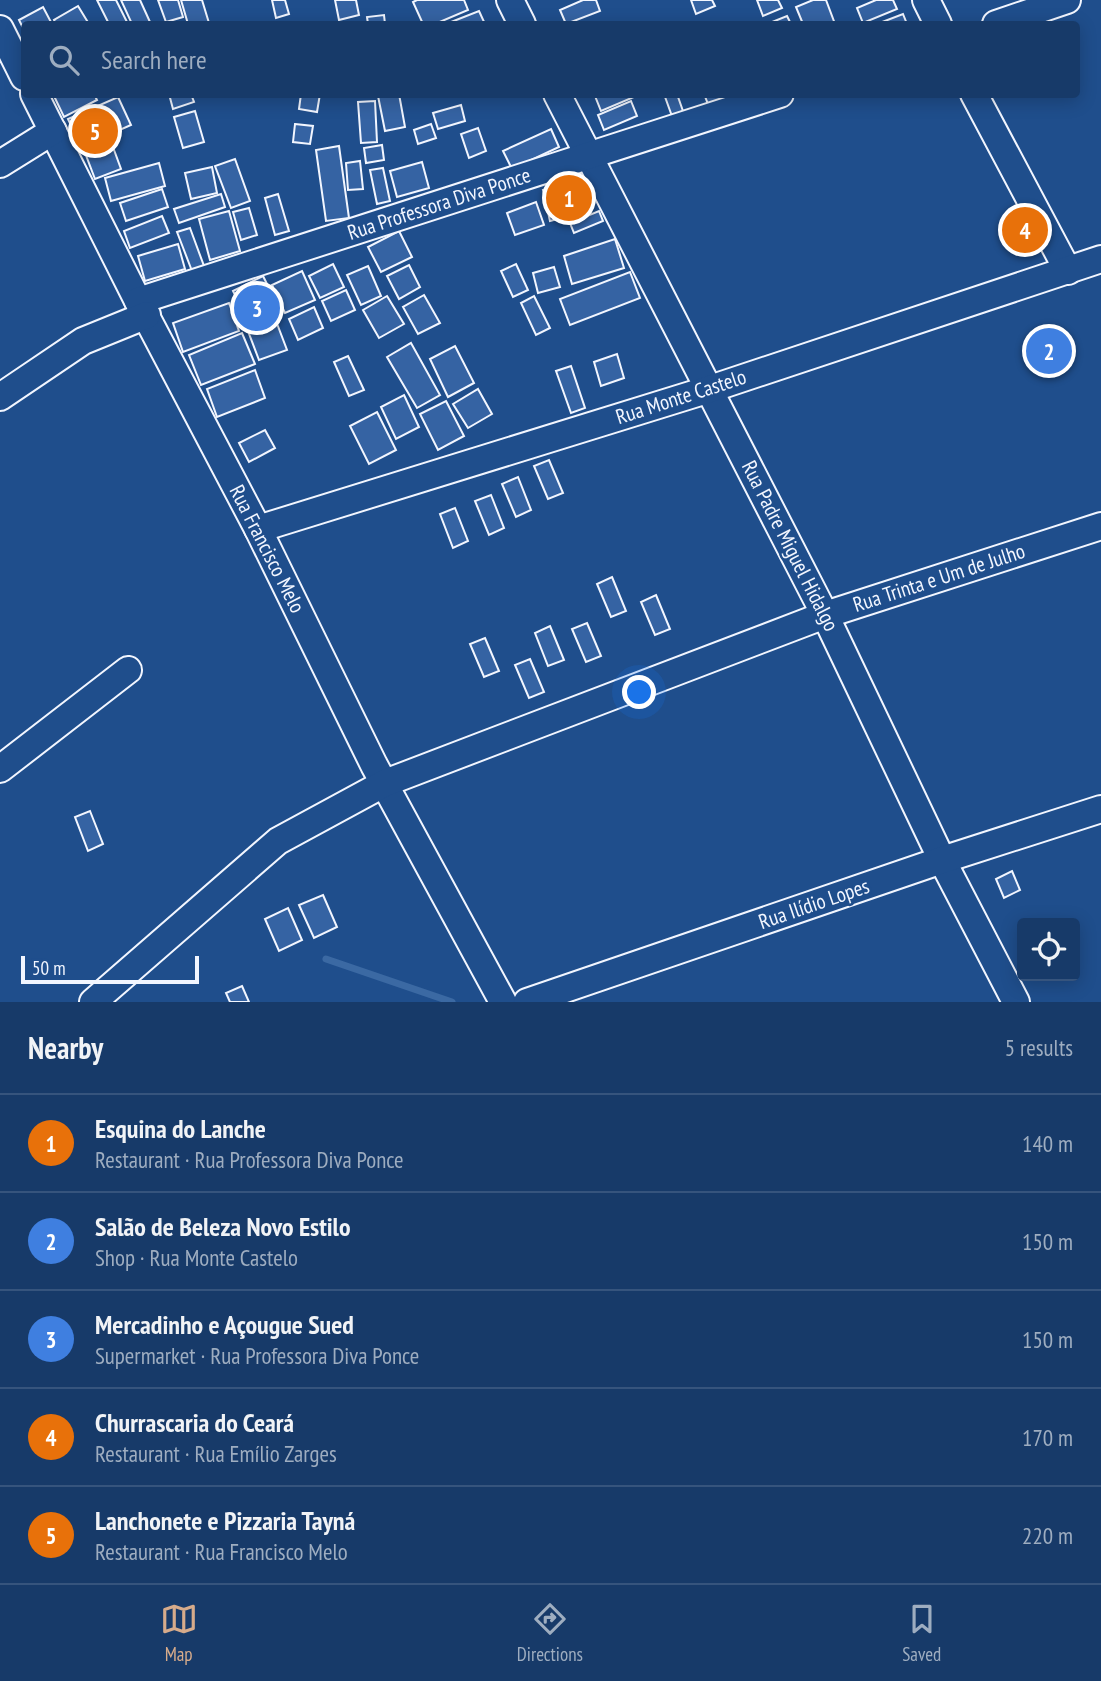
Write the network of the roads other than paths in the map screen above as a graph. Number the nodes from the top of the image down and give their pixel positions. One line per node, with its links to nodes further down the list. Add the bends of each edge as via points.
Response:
1 (510, 0): 4 (street)
2 (926, 0): 5 (street)
3 (1068, 0): 6 (street)
4 (520, 21)
5 (936, 21)
6 (1005, 21)
7 (0, 29): 8 (street)
8 (21, 71)
9 (36, 98): 13 (street, Rua Francisco Melo)
10 (559, 98): 14 (street, Rua Padre Miguel Hidalgo)
11 (768, 98): 14 (street, Rua Professora Diva Ponce)
12 (976, 98): 17 (street)
13 (53, 131): 15 (street); 18 (street, Rua Francisco Melo)
14 (588, 156): 18 (street, Rua Professora Diva Ponce); 19 (street, Rua Padre Miguel Hidalgo)
15 (0, 163)
16 (1101, 259): 17 (street, Rua Monte Castelo)
17 (1068, 271): 19 (street, Rua Monte Castelo)
18 (142, 308): 20 (street, Rua Professora Diva Ponce); 22 (street, Rua Francisco Melo)
19 (710, 389): 22 (street, Rua Monte Castelo); 23 (street, Rua Padre Miguel Hidalgo)
20 (0, 397)
21 (1101, 526): 23 (street, Rua Trinta e Um de Julho)
22 (258, 529): 26 (street, Rua Francisco Melo)
23 (825, 615): 26 (street, Rua Trinta e Um de Julho); 28 (street, Rua Padre Miguel Hidalgo)
24 (128, 670): 25 (street)
25 (0, 769)
26 (385, 783): 29 (street, Rua Trinta e Um de Julho, via 278,841); 30 (street, Rua Francisco Melo)
27 (1101, 809): 28 (street, Rua Ilídio Lopes)
28 (943, 860): 31 (street, Rua Ilídio Lopes); 32 (street, Rua Padre Miguel Hidalgo)
29 (93, 1002)
30 (503, 1002)
31 (527, 1002)
32 (1016, 1002)

